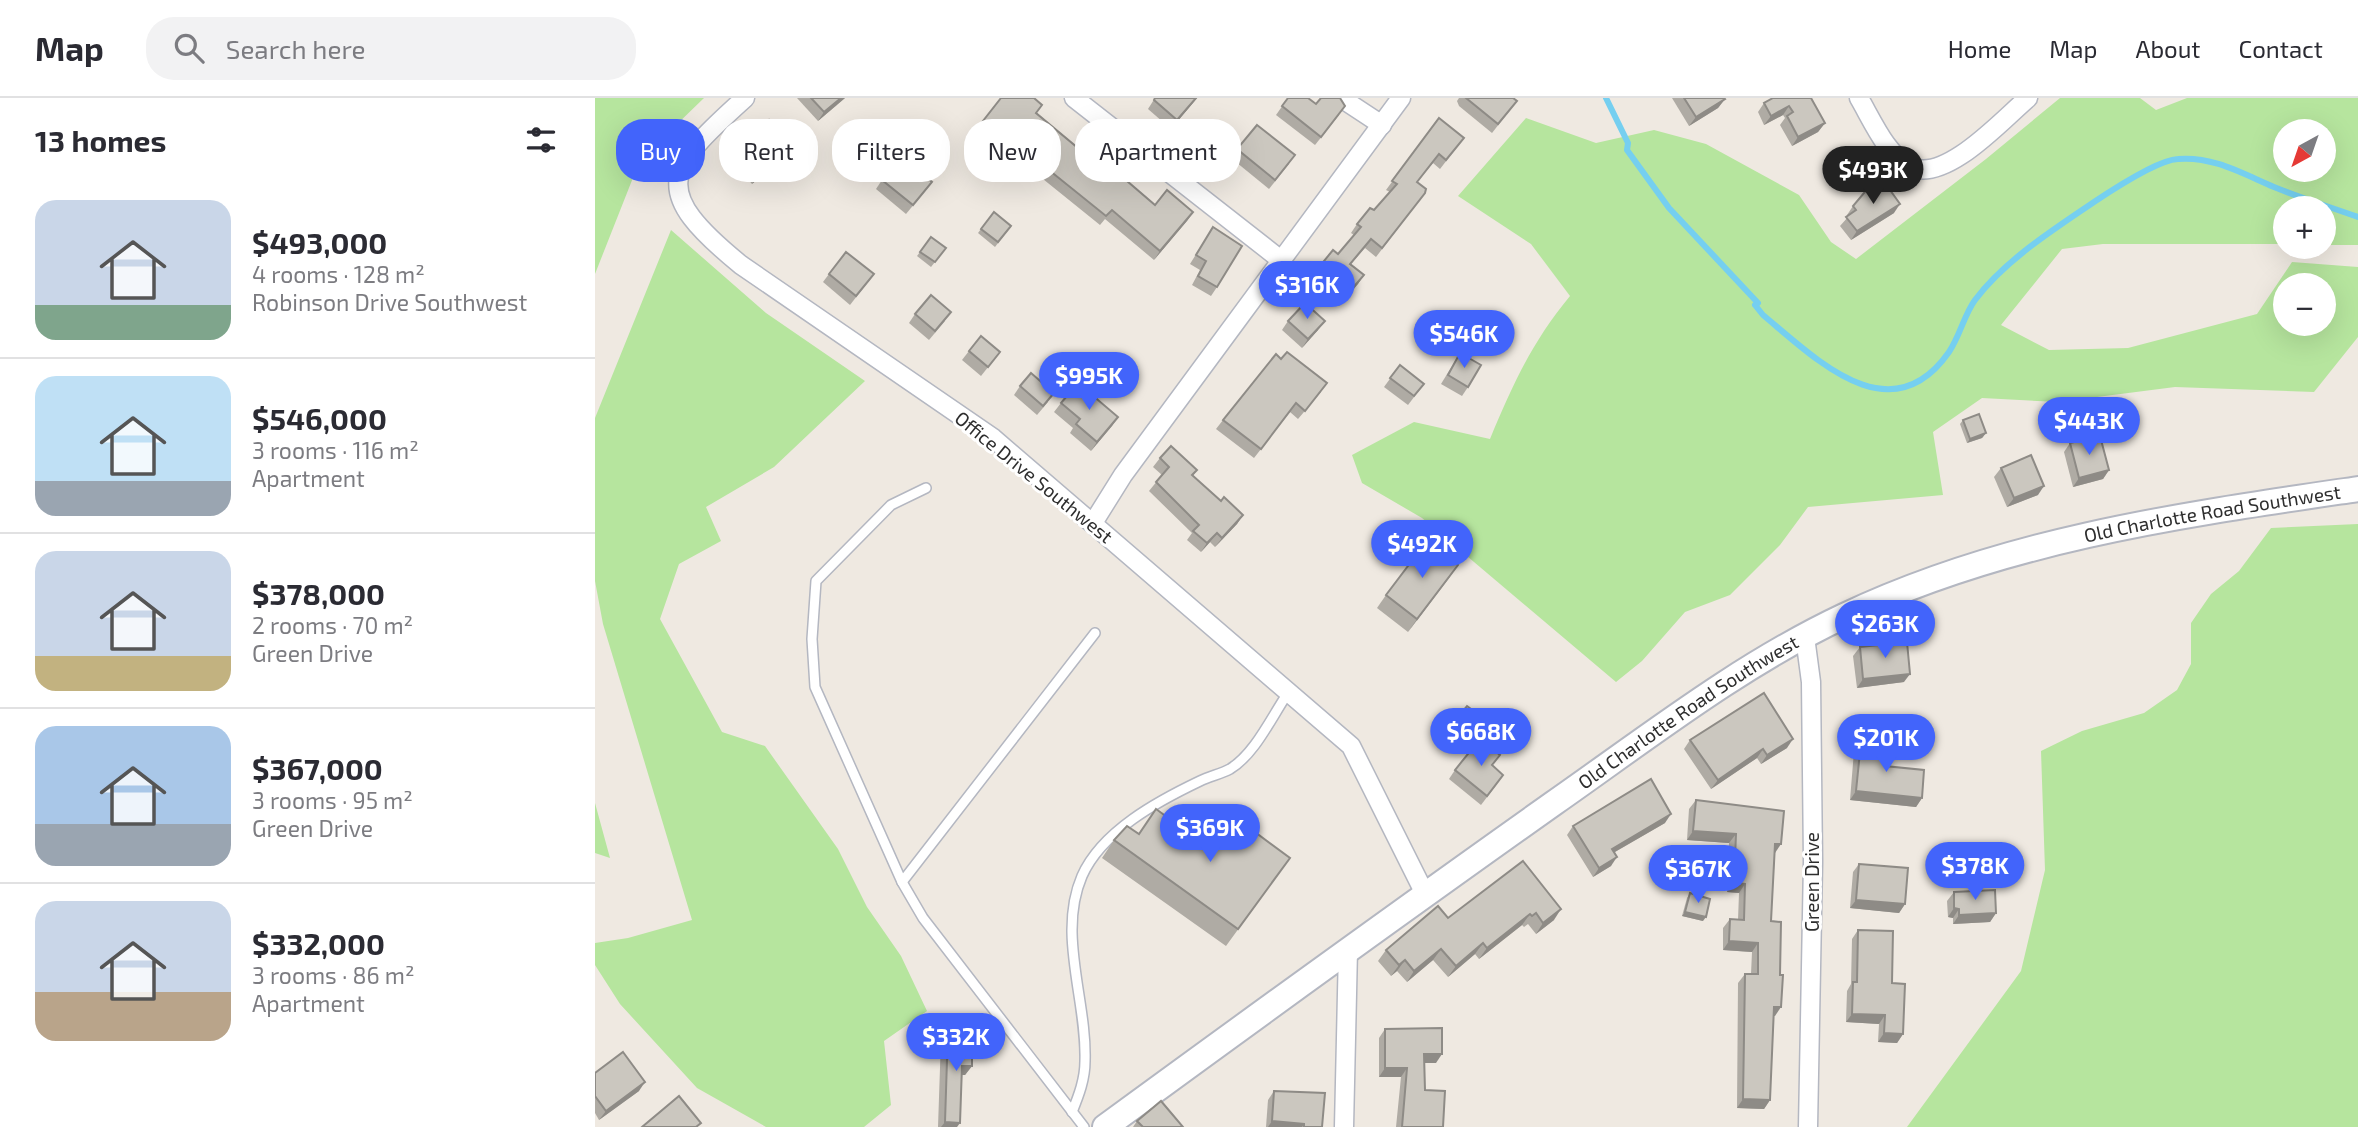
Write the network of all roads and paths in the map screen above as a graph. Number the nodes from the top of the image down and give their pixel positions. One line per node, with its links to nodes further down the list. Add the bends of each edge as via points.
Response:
1 (745, 98): 11 (street, Office Drive Southwest, via 684,158 678,175 680,196 691,219 741,265 993,439)
2 (1074, 98): 8 (street)
3 (1341, 98): 7 (street)
4 (1401, 98): 7 (street)
5 (1859, 98): 6 (street, via 1894,153 1912,167 1934,168 1955,160)
6 (2028, 98)
7 (1382, 125): 8 (street)
8 (1281, 260): 11 (street, via 1123,475)
9 (926, 488): 15 (lane, via 891,505 817,581 812,639 815,687)
10 (2358, 489): 13 (street, Old Charlotte Road Southwest, via 2176,517 2022,549 1889,597)
11 (1093, 523): 14 (street, Office Drive Southwest)
12 (1095, 633): 15 (lane)
13 (1805, 637): 16 (street, Old Charlotte Road Southwest, via 1713,691); 22 (street, Green Drive, via 1811,682 1813,862)
14 (1288, 693): 16 (street, Office Drive Southwest, via 1360,758); 18 (lane, via 1238,762 1128,825 1107,841 1082,876 1070,922 1085,1063)
15 (902, 882): 18 (lane, via 923,918)
16 (1425, 894): 17 (street, Old Charlotte Road Southwest)
17 (1348, 949): 20 (street, Old Charlotte Road Southwest); 21 (street)
18 (1072, 1112): 19 (lane)
19 (1084, 1127)
20 (1105, 1127)
21 (1345, 1127)
22 (1808, 1127)

